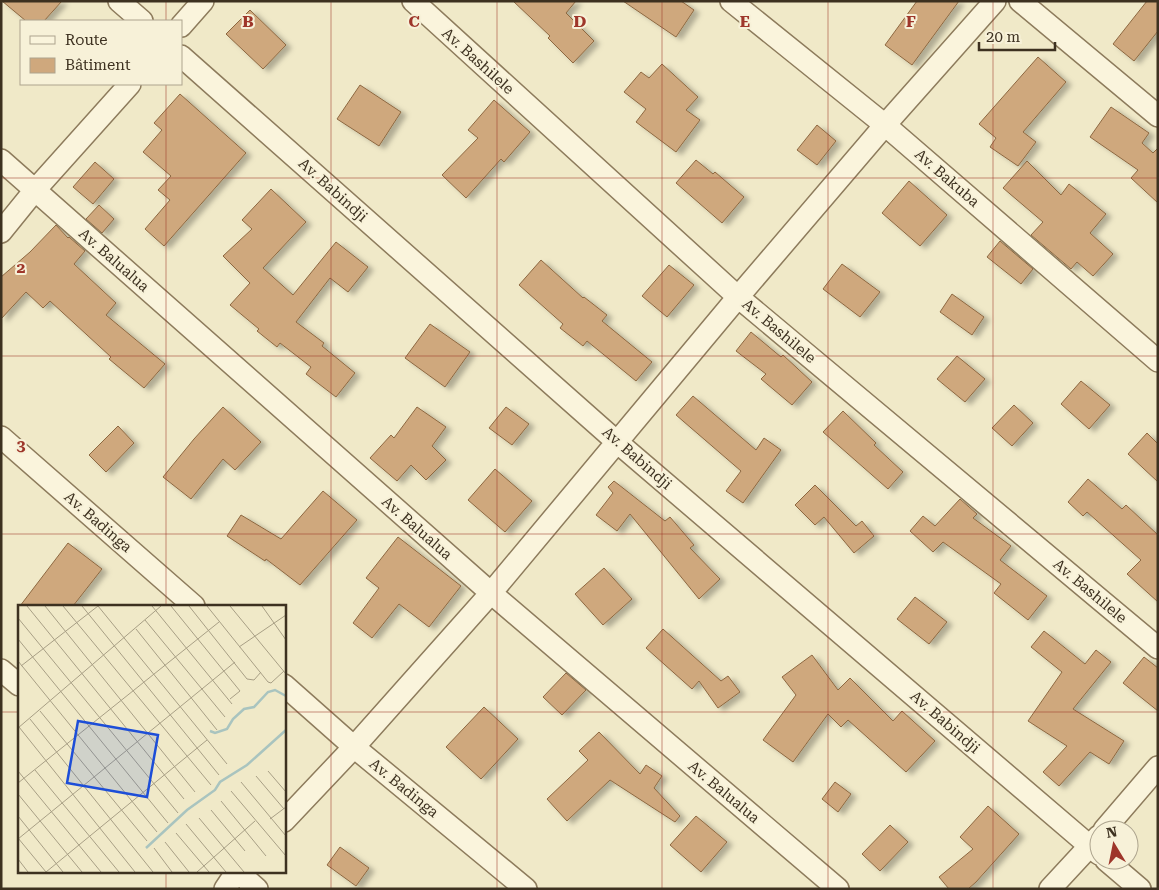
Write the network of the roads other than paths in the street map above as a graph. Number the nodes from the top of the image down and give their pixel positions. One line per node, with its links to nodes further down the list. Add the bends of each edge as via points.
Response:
1 (119, 1): 7 (street)
2 (203, 1): 8 (street)
3 (413, 1): 16 (street, Av. Bashilele)
4 (731, 1): 12 (street, Av. Bakuba)
5 (995, 1): 12 (street)
6 (1020, 1): 11 (street)
7 (141, 20)
8 (182, 25)
9 (182, 57): 19 (street, Av. Babindji)
10 (129, 85): 14 (street)
11 (1158, 116)
12 (885, 125): 16 (street); 17 (street, Av. Bakuba)
13 (1, 160): 14 (street, Av. Balualua)
14 (35, 190): 15 (street); 20 (street, Av. Balualua)
15 (1, 232)
16 (738, 297): 19 (street); 22 (street, Av. Bashilele)
17 (1158, 361)
18 (1, 437): 21 (street, Av. Badinga)
19 (618, 442): 20 (street); 30 (street, Av. Babindji)
20 (491, 593): 26 (street); 38 (street, Av. Balualua)
21 (193, 605)
22 (1158, 648)
23 (1, 670): 24 (street)
24 (18, 684)
25 (285, 686): 26 (street, Av. Badinga)
26 (354, 747): 28 (street); 37 (street, Av. Badinga)
27 (1158, 767): 29 (street)
28 (285, 820)
29 (1113, 820)
30 (1089, 839)
31 (1089, 852): 39 (street)
32 (1118, 870): 40 (street)
33 (236, 872): 35 (street)
34 (238, 872): 36 (street)
35 (225, 889)
36 (257, 889)
37 (526, 889)
38 (838, 889)
39 (1050, 889)
40 (1140, 889)

